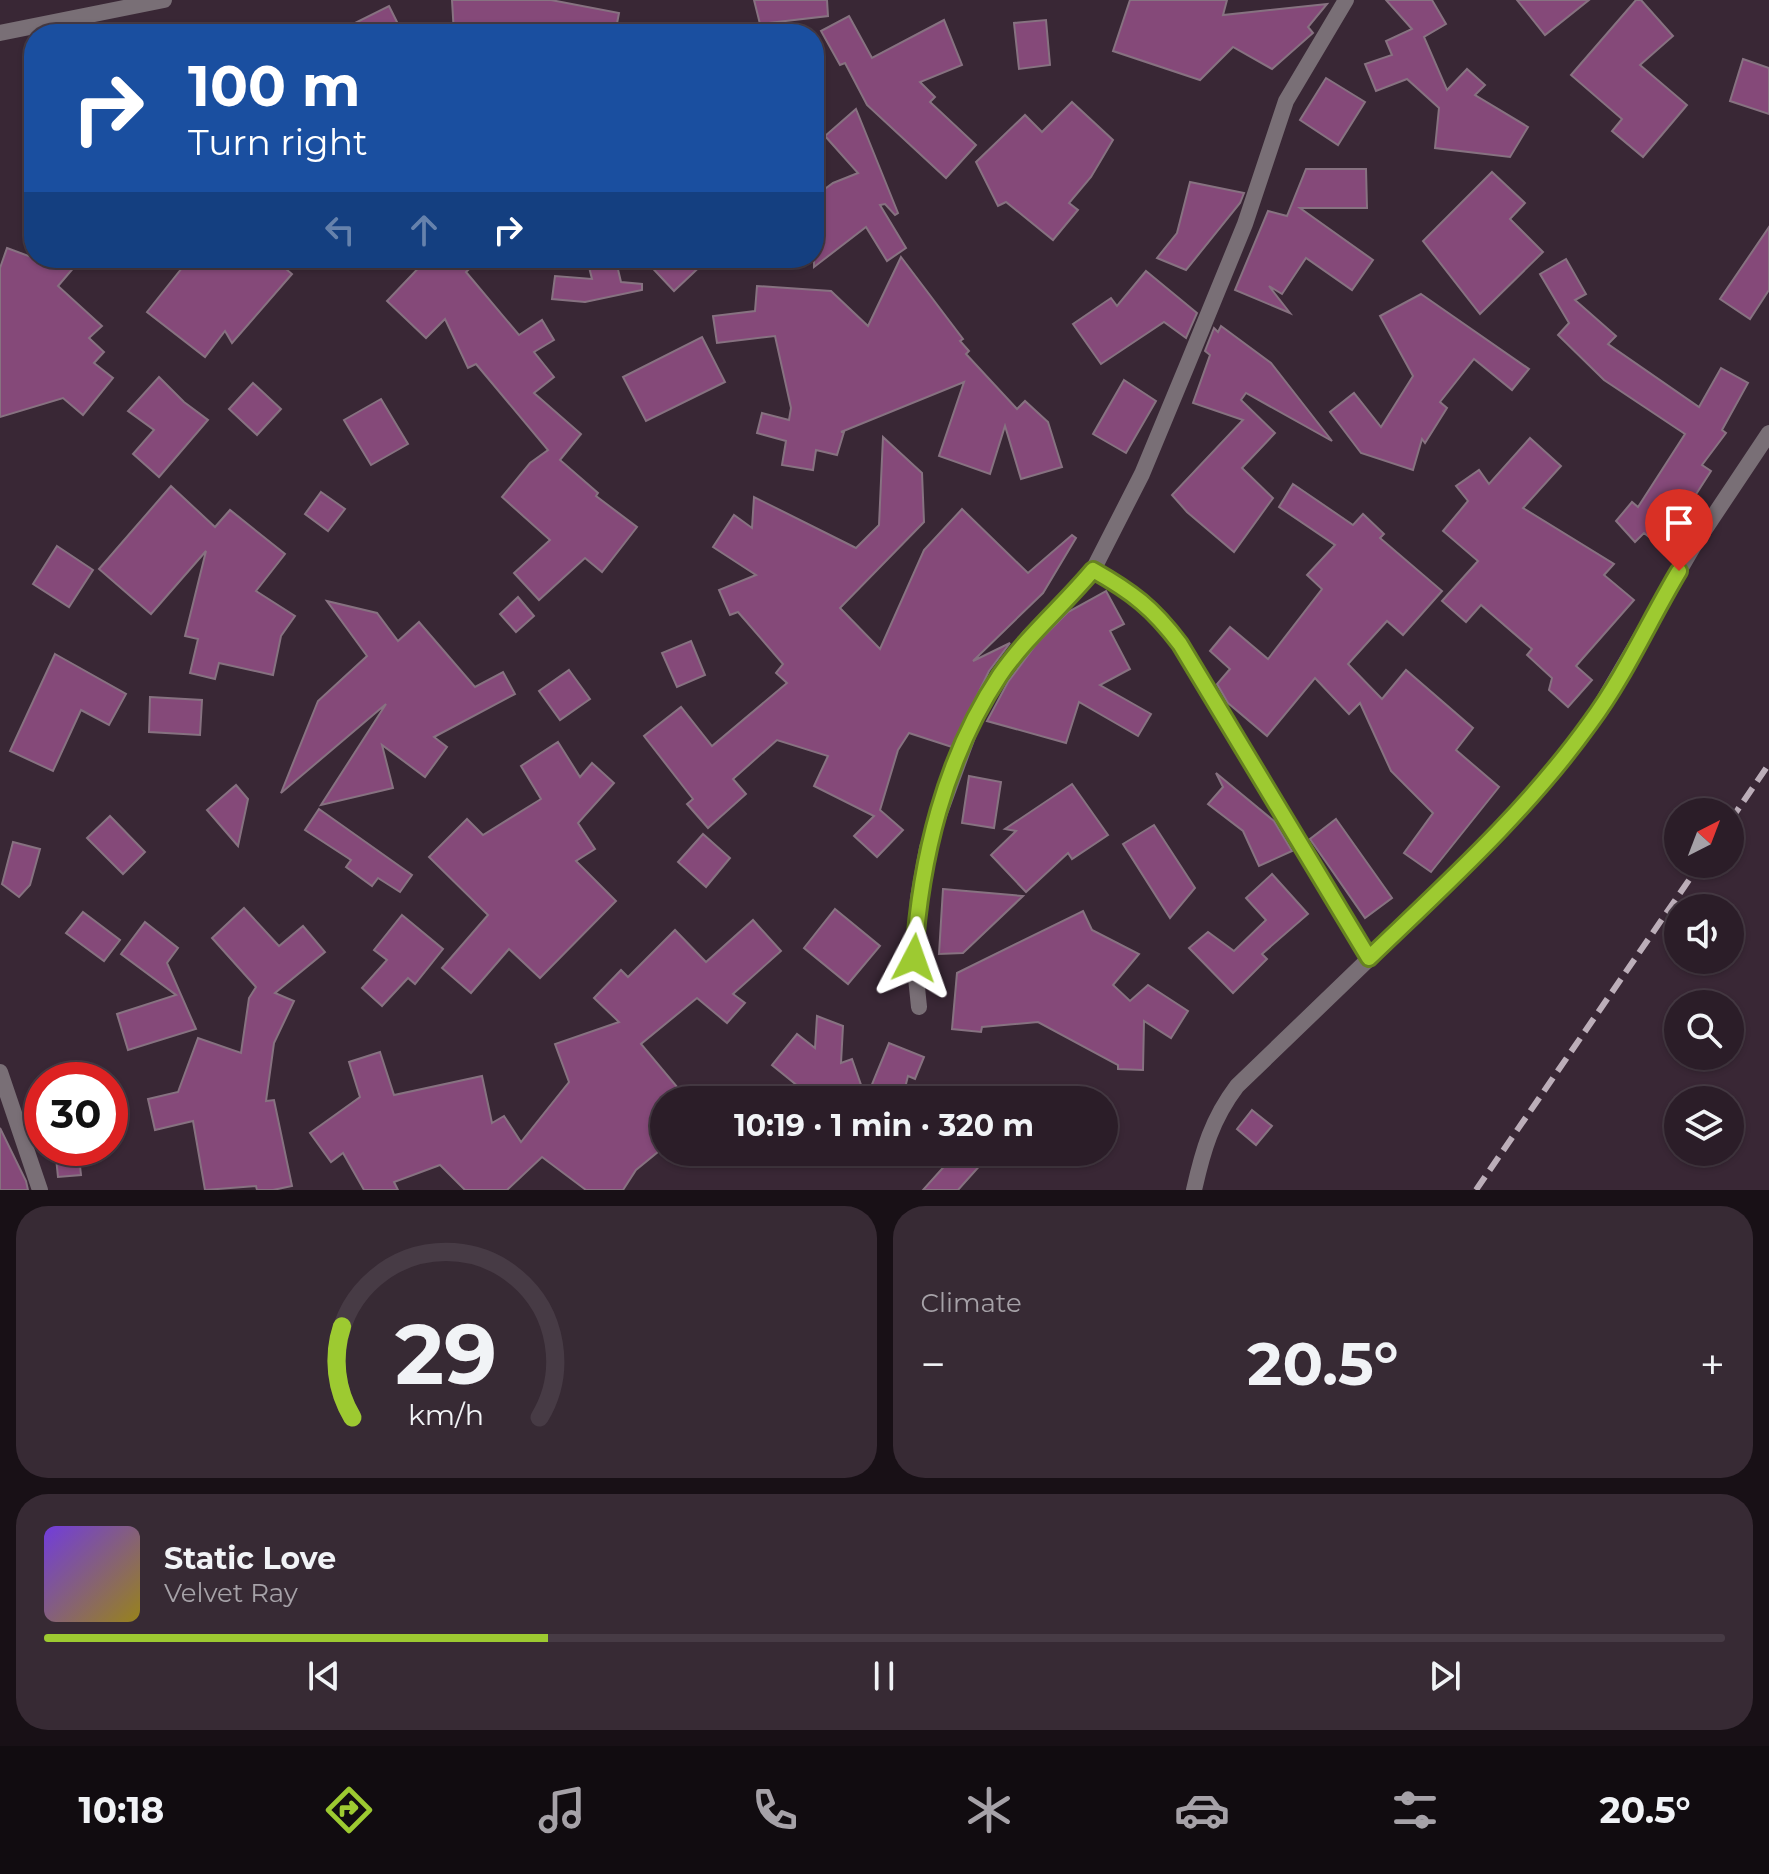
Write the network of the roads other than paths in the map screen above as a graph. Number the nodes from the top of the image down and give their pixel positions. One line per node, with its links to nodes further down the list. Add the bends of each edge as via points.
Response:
1 (164, 0): 3 (street)
2 (1346, 0): 7 (street, via 1286,101 1245,224 1192,353 1142,474)
3 (45, 24)
4 (24, 28): 5 (street)
5 (0, 33)
6 (1769, 433): 8 (street, via 1693,547 1591,722 1483,849)
7 (1093, 570): 8 (street, via 1134,593 1180,644); 9 (street, via 1029,636 999,676 955,768 927,848 918,898 914,958)
8 (1369, 958): 12 (street, via 1237,1086 1218,1111)
9 (919, 1007)
10 (0, 1072): 11 (street)
11 (40, 1190)
12 (1194, 1190)

